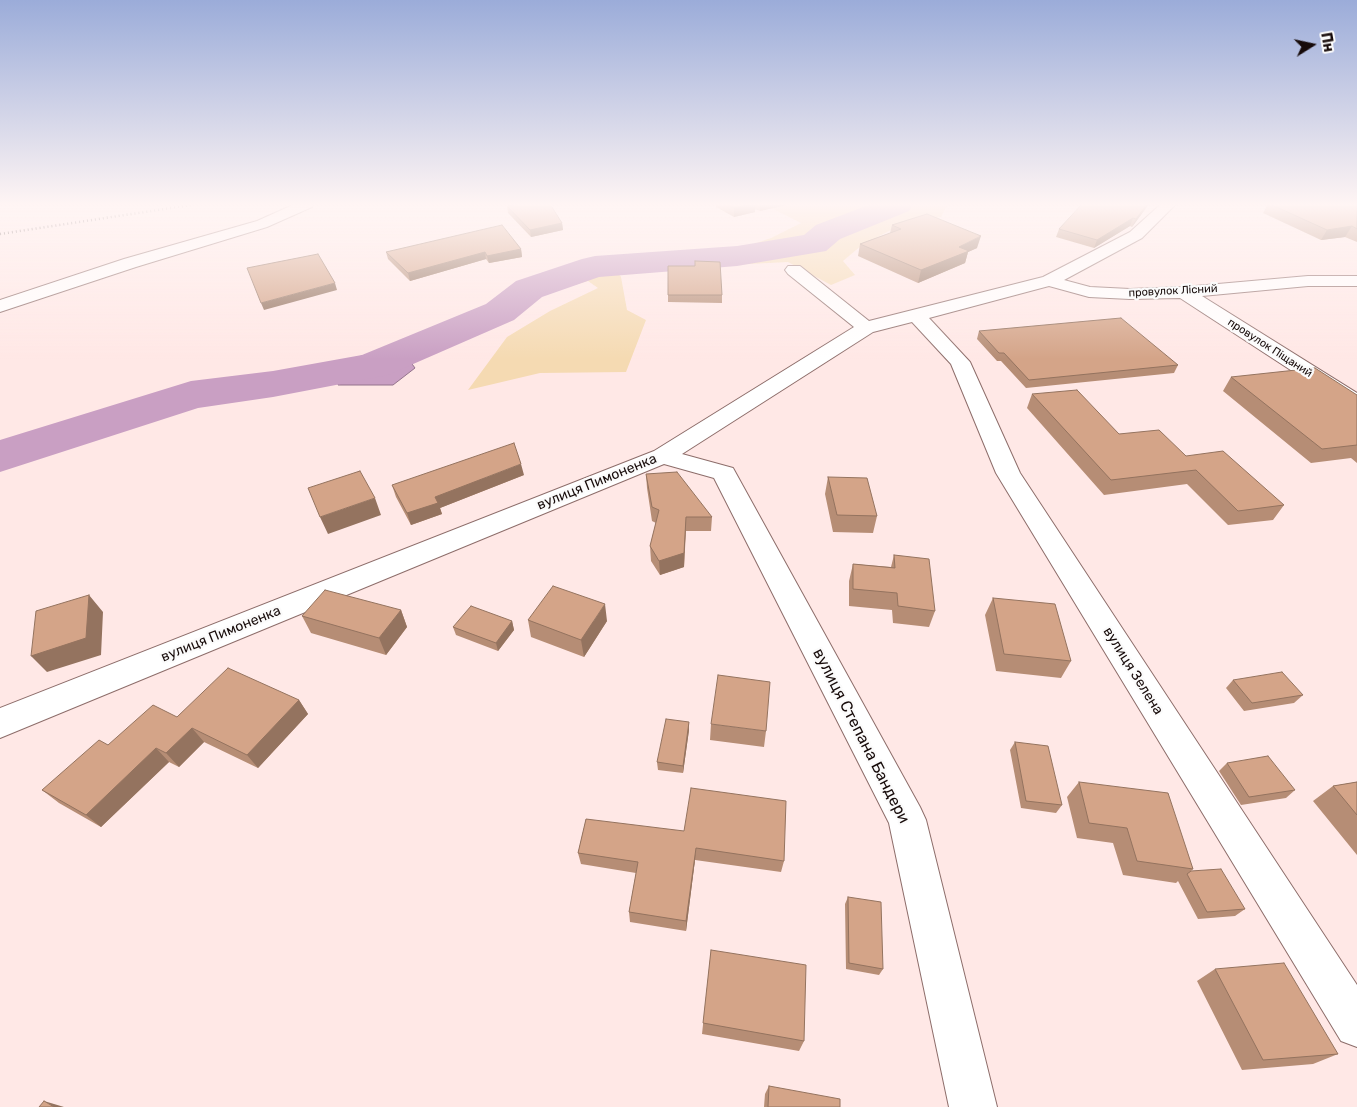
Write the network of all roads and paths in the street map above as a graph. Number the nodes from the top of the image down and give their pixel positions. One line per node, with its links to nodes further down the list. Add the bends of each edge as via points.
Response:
1 (155, 256): 7 (street)
2 (1097, 256): 4 (street, вулиця Пимоненка)
3 (794, 270): 9 (street)
4 (1050, 281): 6 (street, провулок Лісний, via 1089,292); 8 (street, вулиця Пимоненка)
5 (1357, 281): 6 (street, провулок Лісний, via 1308,281)
6 (1184, 292): 10 (street, провулок Піщаний)
7 (0, 306)
8 (916, 315): 9 (street, вулиця Пимоненка); 13 (street, вулиця Зелена, via 960,362 1008,473)
9 (866, 328): 11 (street, вулиця Пимоненка)
10 (1357, 403)
11 (662, 456): 12 (street, вулиця Пимоненка); 14 (street, вулиця Степана Бандери, via 724,473 907,820)
12 (0, 723)
13 (1357, 1025)
14 (973, 1107)

